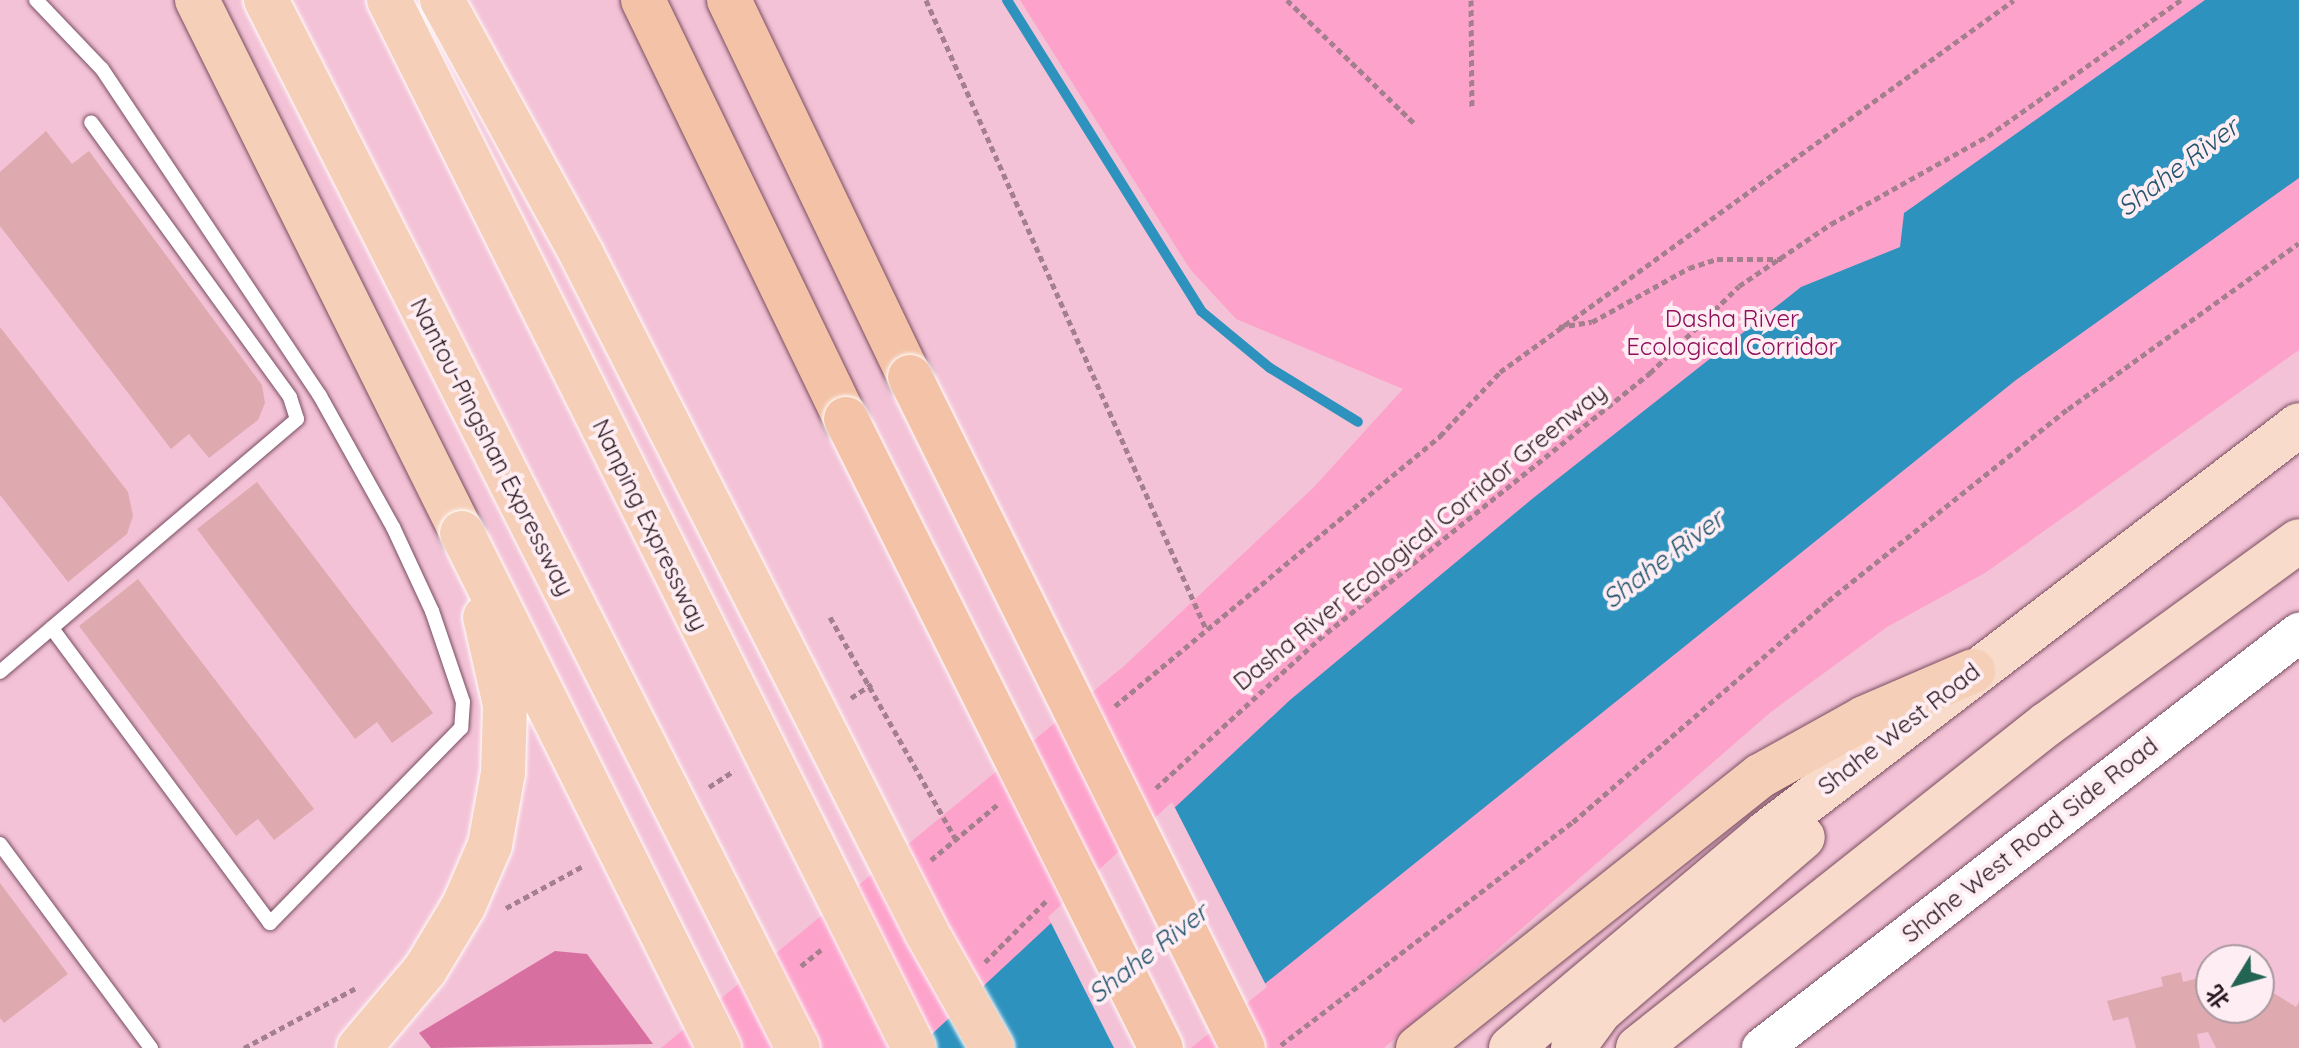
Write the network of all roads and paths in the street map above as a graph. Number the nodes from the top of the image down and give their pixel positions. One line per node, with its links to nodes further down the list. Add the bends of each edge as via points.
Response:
1 (36, 0): 23 (lane, via 102,69 320,396 393,527 432,611 463,702 461,728 270,923)
2 (197, 0): 20 (highway)
3 (266, 0): 50 (highway, Nantou-Pingshan Expressway, bridge)
4 (389, 0): 51 (highway, Nanping Expressway, bridge)
5 (442, 0): 52 (highway, bridge, via 582,255 927,933)
6 (643, 0): 53 (highway, bridge)
7 (729, 0): 54 (highway, bridge)
8 (926, 0): 24 (path)
9 (1287, 0): 15 (path)
10 (1471, 0): 13 (path)
11 (2014, 0): 18 (path)
12 (2181, 0): 17 (path, Dasha River Ecological Corridor Greenway, via 1988,136 1831,224)
13 (1472, 108)
14 (91, 122): 23 (lane, via 290,397 297,419)
15 (1415, 124)
16 (2299, 243): 55 (path, via 2068,409 1828,601 1573,822)
17 (1783, 259): 18 (path, via 1717,259 1592,322); 34 (path, Dasha River Ecological Corridor Greenway, via 1739,286 1650,373 1307,648)
18 (1558, 327): 24 (path, via 1500,372 1440,436)
19 (2299, 425): 26 (main road, Shahe West Road)
20 (462, 533): 48 (highway, bridge, via 505,705 503,773 490,845 464,905 425,970); 49 (highway, bridge)
21 (2299, 541): 59 (main road, via 2047,724)
22 (830, 617): 28 (path)
23 (52, 628): 27 (lane)
24 (1206, 629): 30 (path)
25 (2299, 633): 60 (main road, Shahe West Road Side Road)
26 (1973, 671): 31 (main road, Shahe West Road); 56 (highway, via 1864,718 1760,776)
27 (0, 672)
28 (872, 684): 29 (path); 36 (path)
29 (846, 701)
30 (1111, 709)
31 (1884, 741): 57 (main road, Shahe West Road, via 1633,940); 58 (main road, via 1828,815 1600,1011)
32 (741, 767): 33 (path)
33 (702, 791)
34 (1148, 796)
35 (1003, 800): 36 (path)
36 (956, 840): 39 (path)
37 (0, 844): 46 (lane)
38 (597, 857): 41 (path)
39 (919, 870)
40 (1049, 897): 43 (path)
41 (503, 910)
42 (834, 939): 44 (path)
43 (982, 965)
44 (798, 969)
45 (367, 983): 47 (path)
46 (151, 1048)
47 (244, 1048)
48 (359, 1048)
49 (719, 1048)
50 (798, 1048)
51 (914, 1048)
52 (992, 1048)
53 (1161, 1048)
54 (1243, 1048)
55 (1277, 1048)
56 (1418, 1048)
57 (1511, 1048)
58 (1573, 1048)
59 (1638, 1048)
60 (1762, 1048)

